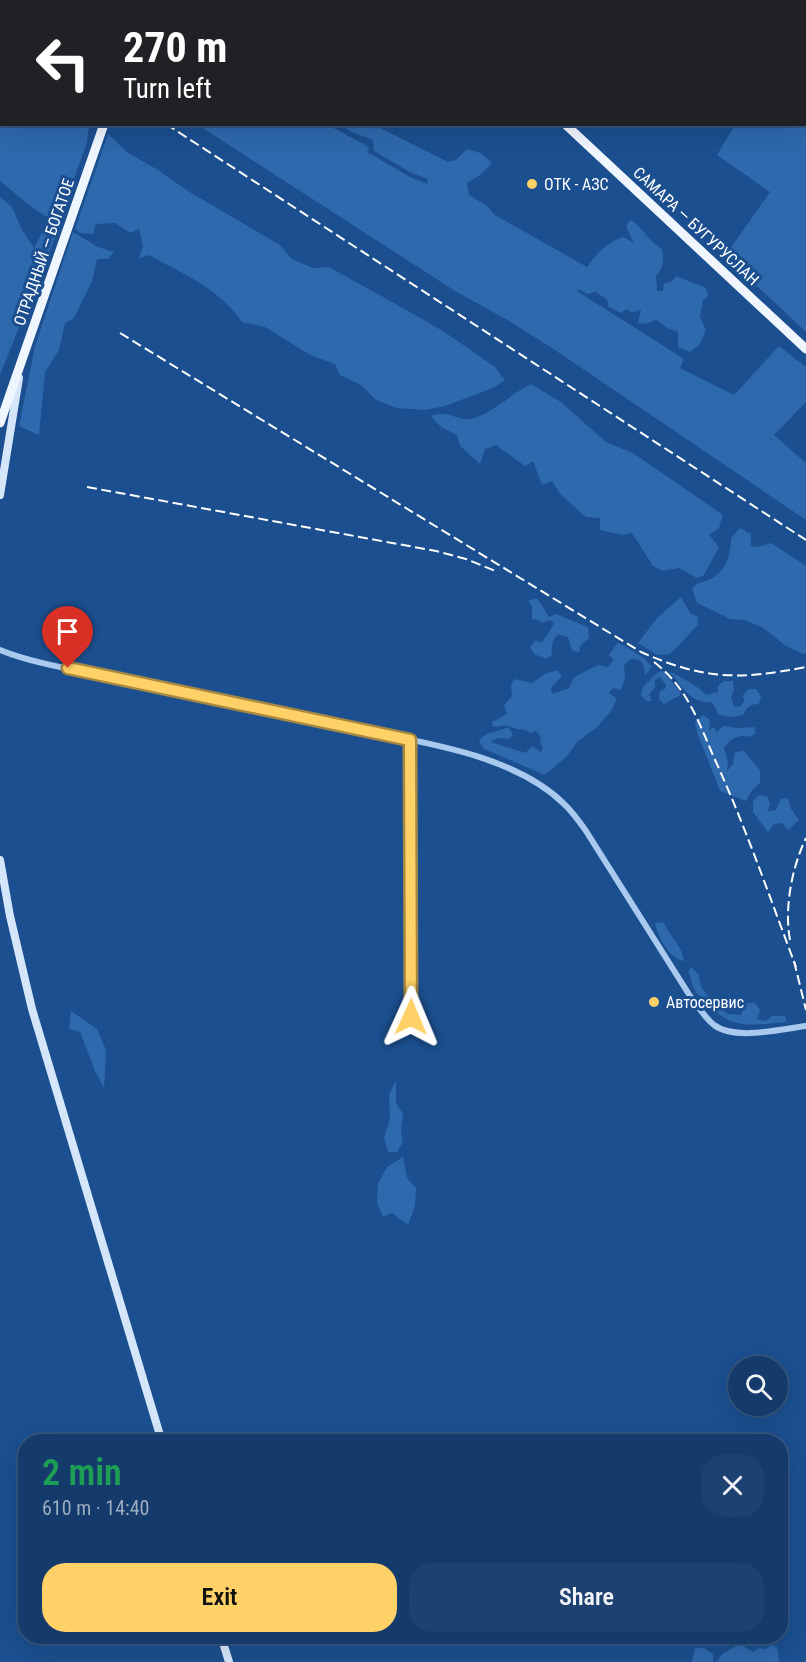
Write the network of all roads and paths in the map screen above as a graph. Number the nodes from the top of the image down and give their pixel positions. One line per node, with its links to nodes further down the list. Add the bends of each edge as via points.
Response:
1 (103, 126): 4 (main road, ОТРАДНЫЙ — БОГАТОЕ)
2 (567, 126): 3 (main road, САМАРА — БУГУРУСЛАН)
3 (806, 349)
4 (23, 357): 5 (main road, ОТРАДНЫЙ — БОГАТОЕ); 6 (street)
5 (0, 423)
6 (0, 495)
7 (0, 650): 8 (street)
8 (410, 740): 10 (street); 11 (street, via 502,765 544,787 561,801 586,831 690,996 716,1026 747,1033)
9 (0, 860): 12 (street, via 32,1009)
10 (411, 1017)
11 (806, 1026)
12 (160, 1434)
13 (223, 1644): 14 (street)
14 (229, 1662)

